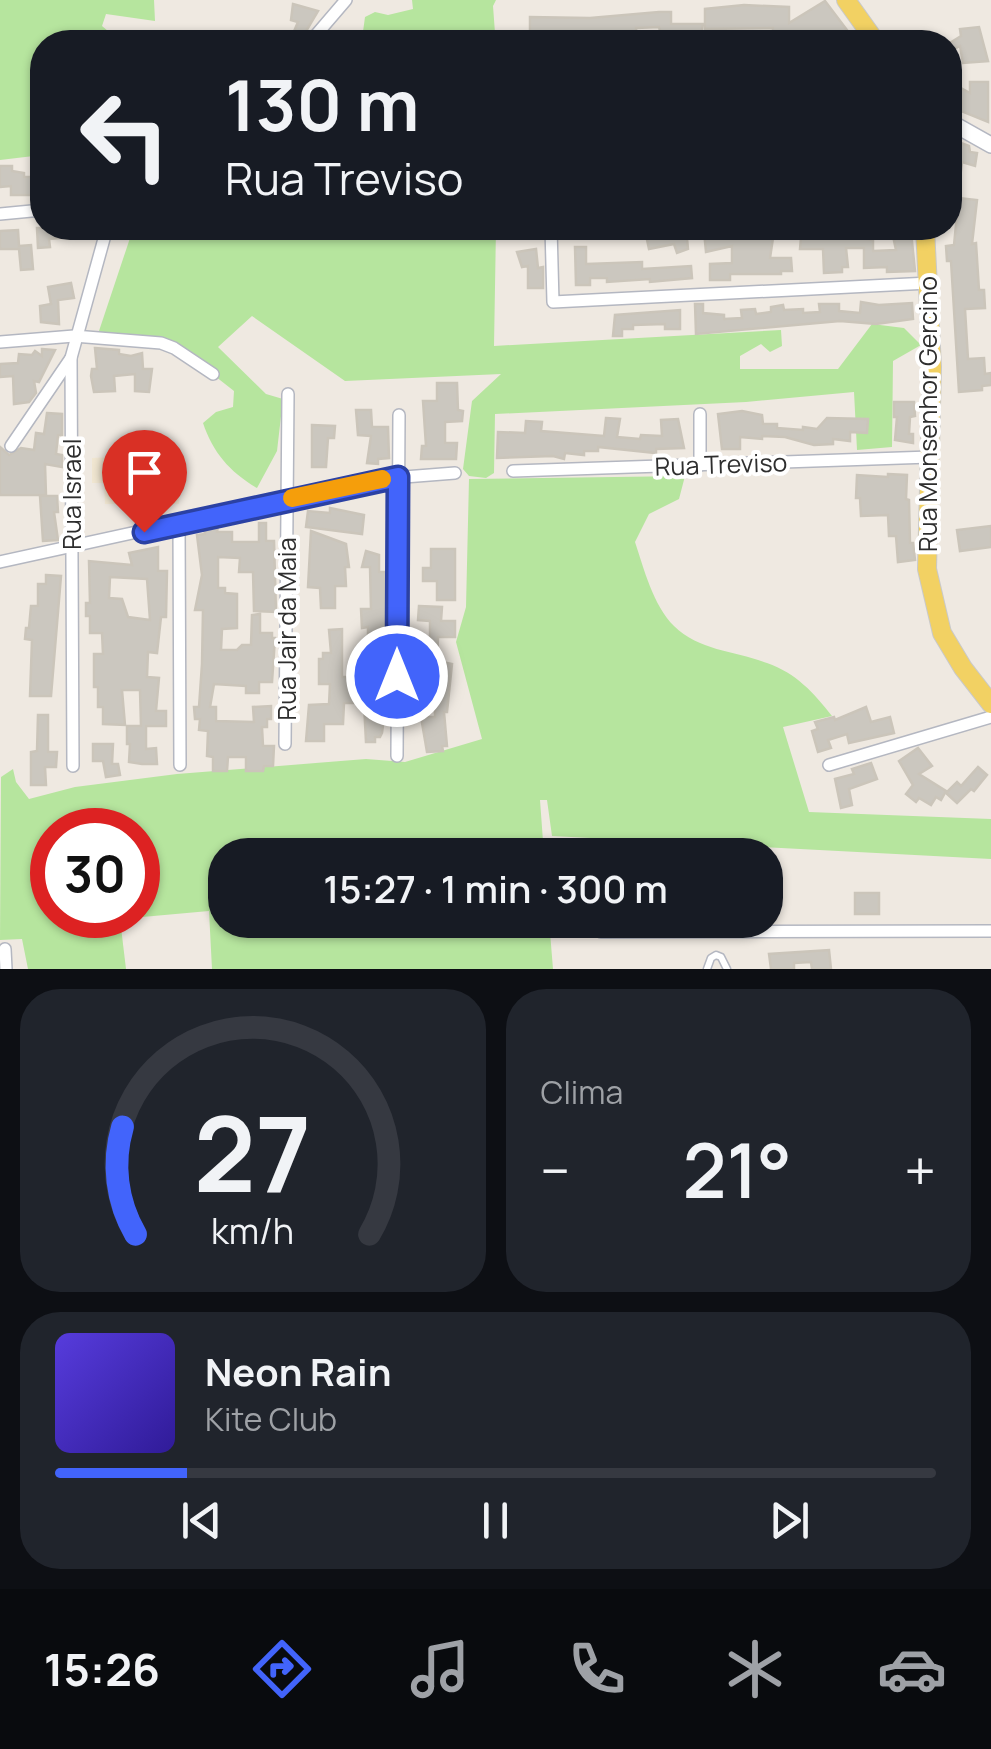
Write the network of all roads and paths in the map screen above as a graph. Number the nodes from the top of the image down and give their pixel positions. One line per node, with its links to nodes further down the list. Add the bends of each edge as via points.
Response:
1 (346, 0): 3 (street)
2 (846, 0): 4 (main road)
3 (320, 30)
4 (867, 30)
5 (962, 129): 6 (street)
6 (991, 145)
7 (30, 211): 8 (street)
8 (0, 214)
9 (103, 240): 13 (street, Rua Israel)
10 (551, 240): 12 (street, via 553,302)
11 (925, 240): 12 (main road, Rua Monsenhor Gercino)
12 (929, 283): 21 (main road, Rua Monsenhor Gercino)
13 (74, 336): 14 (street); 15 (street, Rua Israel); 16 (street, via 160,342)
14 (0, 342)
15 (71, 358): 20 (street); 28 (street, Rua Israel)
16 (212, 374)
17 (288, 394): 26 (street, Rua Jair da Maia)
18 (700, 414): 22 (street)
19 (399, 415): 25 (street)
20 (11, 446)
21 (930, 457): 22 (street, Rua Treviso); 30 (main road, Rua Monsenhor Gercino, via 926,541 935,612 953,653)
22 (700, 465): 23 (street, Rua Treviso)
23 (512, 471)
24 (454, 473): 25 (street)
25 (398, 477): 26 (street); 33 (street)
26 (287, 499): 27 (street); 32 (street, Rua Jair da Maia)
27 (180, 524): 28 (street); 35 (street)
28 (72, 547): 29 (street); 36 (street, Rua Israel)
29 (0, 562)
30 (991, 704)
31 (991, 717): 34 (street)
32 (285, 744)
33 (396, 756)
34 (830, 764)
35 (180, 765)
36 (73, 766)
37 (991, 931): 38 (street)
38 (783, 932)
39 (714, 938): 41 (lane)
40 (5, 949): 42 (street)
41 (716, 955): 43 (lane); 44 (lane)
42 (6, 969)
43 (707, 969)
44 (727, 969)

